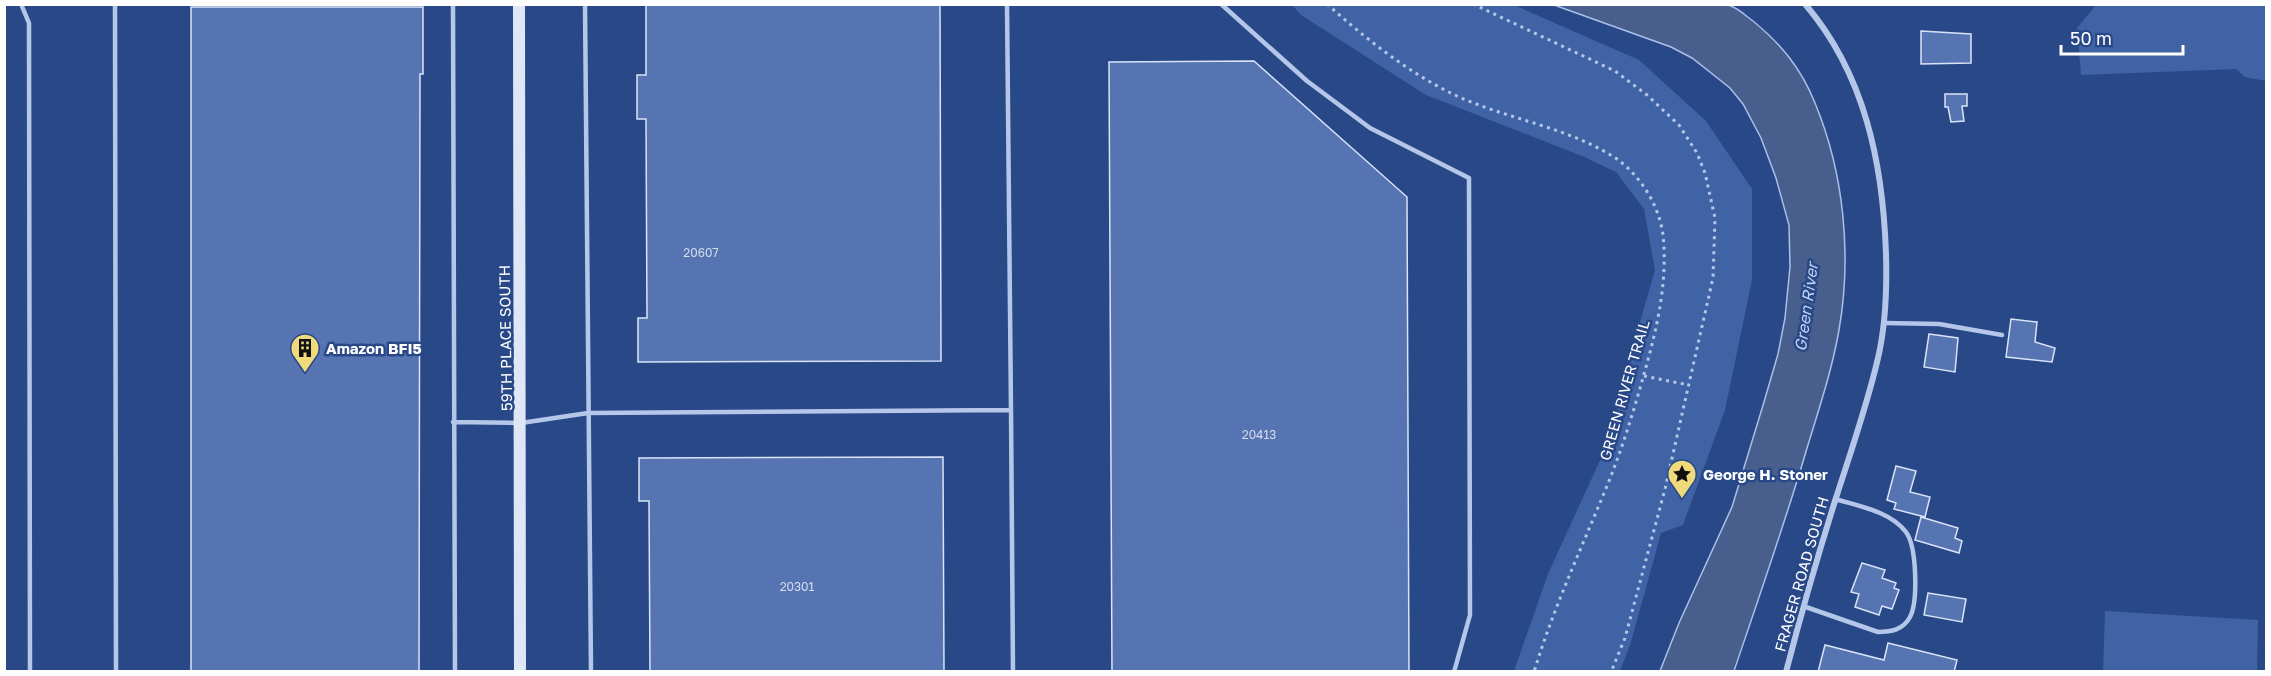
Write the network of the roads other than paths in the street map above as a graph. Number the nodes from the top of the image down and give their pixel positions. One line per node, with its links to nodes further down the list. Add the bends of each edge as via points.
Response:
1 (21, 4): 17 (lane, via 29,23)
2 (115, 4): 18 (lane)
3 (453, 4): 13 (lane)
4 (519, 4): 14 (street, 59TH PLACE SOUTH)
5 (585, 4): 12 (lane)
6 (1007, 4): 11 (lane)
7 (1221, 4): 23 (lane, via 1307,81 1370,128 1469,178 1470,615)
8 (1804, 4): 9 (street, FRAGER ROAD SOUTH, via 1820,22 1844,63 1872,138 1885,228)
9 (1884, 323): 10 (lane, via 1939,324); 15 (street, FRAGER ROAD SOUTH, via 1876,367)
10 (2002, 335)
11 (1011, 410): 12 (lane); 22 (lane)
12 (588, 413): 14 (lane); 21 (lane)
13 (453, 422): 14 (lane); 19 (lane)
14 (521, 423): 20 (street, 59TH PLACE SOUTH)
15 (1835, 499): 16 (street, FRAGER ROAD SOUTH); 16 (lane, via 1881,514 1906,532 1916,563 1911,616 1903,627 1878,632)
16 (1803, 606): 24 (street, FRAGER ROAD SOUTH)
17 (30, 672)
18 (116, 672)
19 (455, 672)
20 (520, 672)
21 (591, 672)
22 (1013, 672)
23 (1454, 672)
24 (1786, 672)

